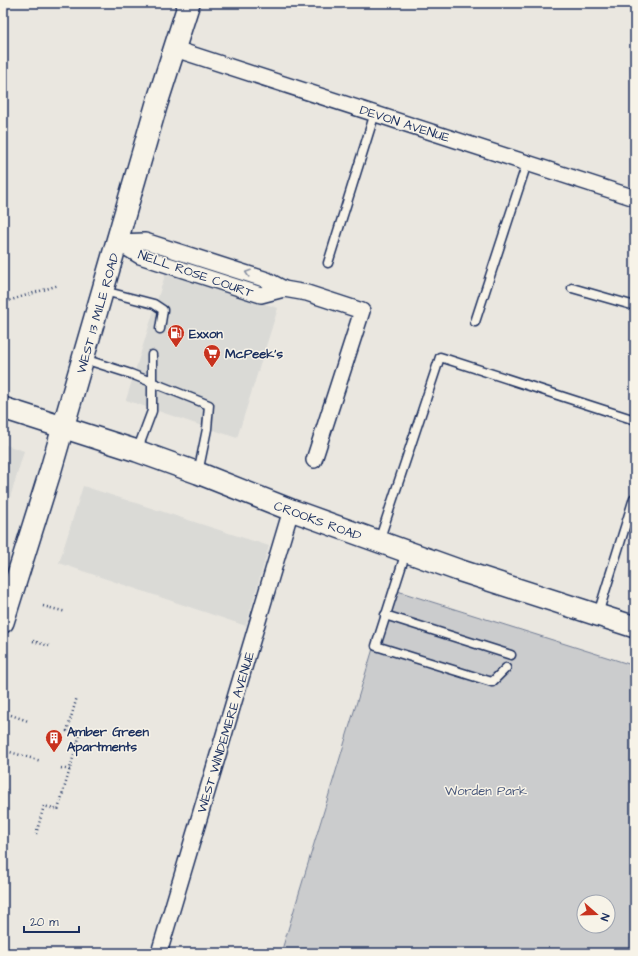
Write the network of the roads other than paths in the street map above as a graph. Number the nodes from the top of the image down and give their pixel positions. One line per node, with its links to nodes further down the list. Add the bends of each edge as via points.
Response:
1 (189, 3): 2 (main road, WEST 13 MILE ROAD)
2 (174, 49): 3 (street, DEVON AVENUE); 6 (main road, WEST 13 MILE ROAD)
3 (375, 113): 4 (street, DEVON AVENUE); 7 (lane)
4 (527, 163): 5 (street, DEVON AVENUE); 11 (lane)
5 (635, 198)
6 (117, 242): 9 (main road, WEST 13 MILE ROAD); 20 (street, NELL ROSE COURT, via 140,256 261,295 284,289 307,293 362,311)
7 (328, 263)
8 (572, 288): 10 (lane)
9 (103, 290): 12 (lane, via 159,307 163,310); 14 (main road, WEST 13 MILE ROAD)
10 (635, 306)
11 (475, 322)
12 (160, 329)
13 (152, 355): 15 (lane)
14 (83, 359): 15 (lane); 18 (main road, WEST 13 MILE ROAD)
15 (152, 382): 19 (lane, via 152,412); 21 (lane, via 209,405)
16 (3, 408): 18 (main road, CROOKS ROAD)
17 (635, 420): 24 (lane, via 440,357)
18 (64, 428): 19 (main road, CROOKS ROAD); 28 (main road, WEST 13 MILE ROAD)
19 (137, 451): 21 (main road, CROOKS ROAD)
20 (314, 460)
21 (198, 473): 23 (main road, CROOKS ROAD)
22 (634, 498): 26 (lane)
23 (291, 510): 24 (main road, CROOKS ROAD); 32 (street, WEST WINDEMERE AVENUE)
24 (379, 542): 25 (main road, CROOKS ROAD)
25 (406, 552): 26 (main road, CROOKS ROAD); 27 (lane)
26 (597, 614): 29 (main road, CROOKS ROAD)
27 (385, 615): 30 (lane); 31 (lane, via 376,646 492,682)
28 (3, 622)
29 (635, 627)
30 (510, 655)
31 (506, 668)
32 (159, 953)

